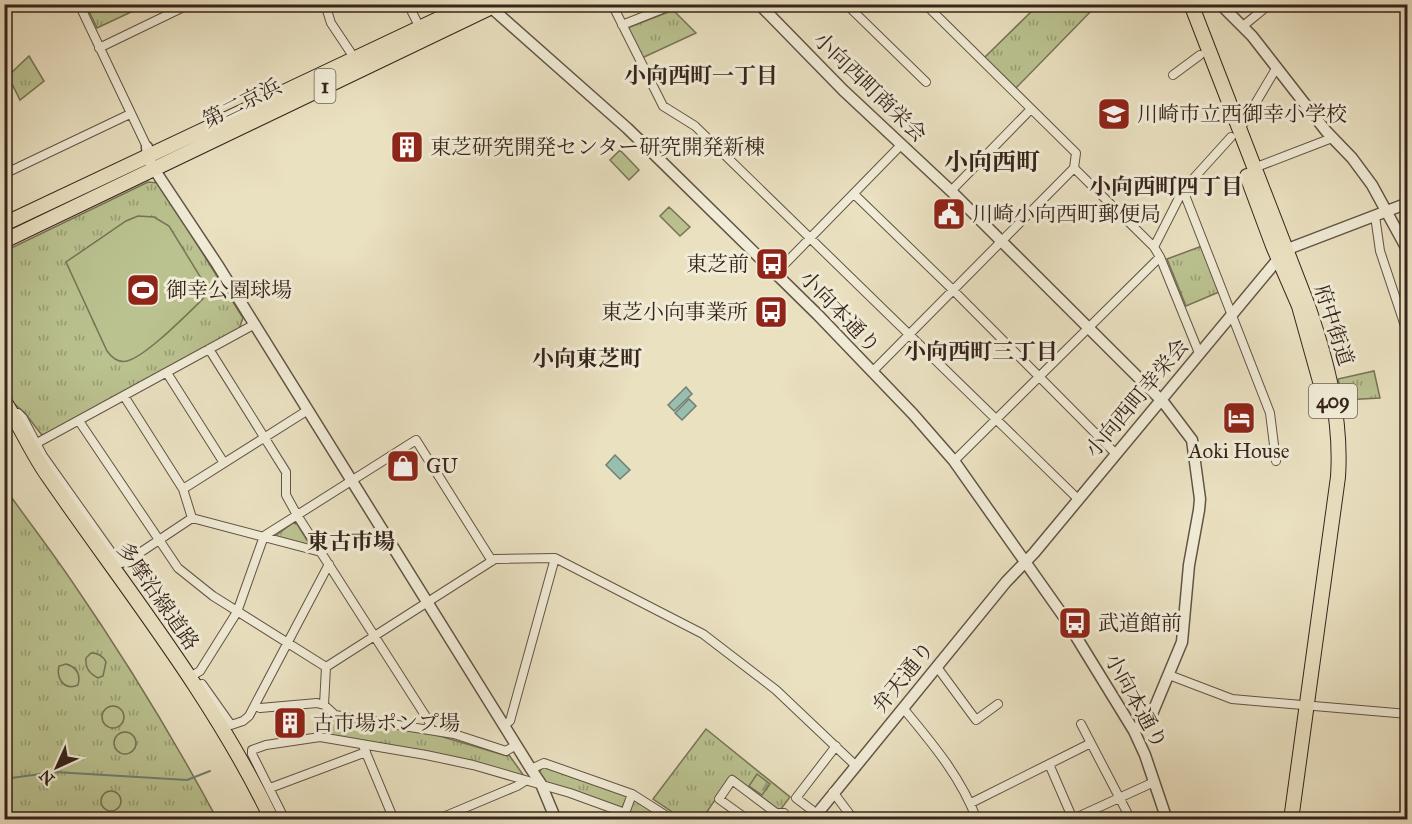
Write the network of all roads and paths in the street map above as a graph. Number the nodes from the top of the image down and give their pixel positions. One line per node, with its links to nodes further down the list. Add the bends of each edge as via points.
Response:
1 (38, 4): 16 (street)
2 (79, 4): 21 (street)
3 (190, 4): 21 (street)
4 (325, 4): 23 (street, via 331,23)
5 (408, 4): 20 (street)
6 (470, 4): 20 (main road, 第二京浜 / 1)
7 (612, 4): 18 (street)
8 (675, 4): 18 (street)
9 (759, 4): 31 (street, 小向西町商栄会)
10 (846, 4): 26 (street)
11 (925, 4): 27 (street)
12 (1182, 4): 22 (main road, 府中街道 / 409)
13 (1191, 4): 29 (main road, 府中街道 / 409)
14 (1220, 4): 19 (street)
15 (1270, 4): 19 (street)
16 (10, 5)
17 (492, 6): 32 (main road, 第二京浜 / 1); 50 (street, 小向本通り, via 627,128)
18 (622, 25): 43 (street, via 663,106 694,126)
19 (1243, 26): 24 (street)
20 (420, 28): 23 (main road, 第二京浜 / 1)
21 (99, 48): 28 (street)
22 (1200, 55): 25 (street); 29 (main road, 府中街道 / 409)
23 (355, 59): 32 (main road, 第二京浜 / 1)
24 (1277, 67): 29 (street); 30 (street)
25 (1173, 75)
26 (926, 82)
27 (1031, 109): 33 (street, via 1076,153); 37 (street)
28 (130, 114): 32 (street); 35 (street)
29 (1235, 134): 34 (main road, 府中街道 / 409); 36 (street); 48 (main road, 府中街道 / 409)
30 (1332, 138): 34 (street); 40 (street, via 1372,185)
31 (902, 144): 37 (street, 小向西町商栄会); 38 (street)
32 (153, 159): 42 (main road, 第二京浜 / 1); 44 (main road, 第二京浜 / 1); 53 (street)
33 (1074, 168): 45 (street); 46 (street)
34 (1254, 168): 48 (main road, 府中街道 / 409)
35 (4, 174)
36 (1183, 190): 46 (street); 52 (street)
37 (951, 192): 45 (street, 小向西町商栄会)
38 (854, 194): 43 (street); 51 (street)
39 (1407, 203): 40 (street)
40 (1386, 212): 41 (street); 47 (street)
41 (1375, 216): 48 (street, via 1293,247); 56 (street, via 1380,251)
42 (4, 224)
43 (810, 239): 50 (street); 55 (street)
44 (4, 241)
45 (1001, 242): 51 (street); 54 (street, 小向西町商栄会)
46 (1154, 247): 49 (street)
47 (1407, 251)
48 (1283, 255): 52 (street, 小向西町幸栄会); 97 (main road, 府中街道 / 409, via 1322,385 1330,465)
49 (1160, 257): 54 (street); 58 (street)
50 (776, 273): 59 (street, 小向本通り)
51 (953, 290): 55 (street); 61 (street)
52 (1231, 314): 58 (street, 小向西町幸栄会); 73 (street, via 1270,413)
53 (255, 324): 57 (street); 65 (street)
54 (1088, 328): 61 (street); 64 (street, 小向西町商栄会)
55 (909, 335): 59 (street); 67 (street)
56 (1407, 335)
57 (209, 349): 60 (street); 69 (street)
58 (1199, 353): 64 (street, 小向西町幸栄会)
59 (872, 372): 72 (street, 小向本通り)
60 (167, 373): 62 (street); 74 (street)
61 (1040, 377): 67 (street); 71 (street)
62 (124, 396): 68 (street); 76 (street)
63 (4, 400): 66 (main road, 多摩沿線道路)
64 (1160, 400): 71 (street, 小向西町幸栄会); 95 (street, 小向西町商栄会, via 1192,441 1200,499 1182,642)
65 (309, 410): 69 (street); 75 (street)
66 (12, 413): 70 (street, via 23,418); 125 (main road, 多摩沿線道路, via 47,476 190,678)
67 (996, 420): 72 (street); 77 (street)
68 (79, 421): 70 (street); 81 (street)
69 (264, 438): 74 (street); 78 (street, via 286,472 286,495)
70 (37, 443): 81 (street, via 117,560 126,562)
71 (1116, 454): 77 (street, 小向西町幸栄会)
72 (954, 461): 85 (street, 小向本通り)
73 (1276, 461)
74 (224, 463): 76 (street)
75 (352, 481): 78 (street); 84 (street, via 416,440); 87 (street)
76 (183, 489): 79 (street)
77 (1078, 500): 85 (street, 小向西町幸栄会)
78 (297, 515): 80 (street); 82 (street)
79 (192, 518): 80 (street); 81 (street)
80 (264, 536): 82 (street); 88 (street)
81 (160, 541): 88 (street, via 178,568)
82 (321, 552): 86 (street)
83 (555, 558): 84 (street); 103 (street, via 510,721); 108 (street, via 703,634 777,690)
84 (492, 561): 87 (street)
85 (1025, 562): 92 (street, 弁天通り); 105 (street, 小向本通り)
86 (329, 564): 90 (street); 91 (street)
87 (428, 604): 90 (street); 103 (street)
88 (237, 612): 91 (street); 94 (street)
89 (153, 614): 94 (street)
90 (374, 636): 93 (street); 104 (street, via 430,723)
91 (288, 644): 93 (street); 98 (street)
92 (937, 667): 96 (street, via 976,720); 100 (street, 弁天通り)
93 (326, 668): 99 (street)
94 (195, 674): 98 (street, via 231,725 243,722)
95 (1169, 675): 97 (street, via 1232,699); 105 (street, 小向西町商栄会, via 1152,714)
96 (998, 704)
97 (1302, 704): 101 (street); 137 (main road, 府中街道 / 409); 138 (main road, 府中街道 / 409)
98 (255, 705): 99 (street)
99 (324, 705): 104 (street, via 334,715)
100 (903, 708): 111 (street, 弁天通り); 120 (street, via 944,759)
101 (1407, 714)
102 (1081, 724): 106 (street)
103 (504, 725): 107 (street)
104 (430, 730): 107 (street, via 506,751)
105 (1134, 731): 114 (street, 小向本通り)
106 (1091, 743): 110 (street); 119 (street)
107 (516, 746): 112 (street)
108 (836, 746): 111 (street); 123 (street, via 796,798)
109 (364, 748): 113 (street, via 426,755); 116 (street); 116 (street, via 320,737 256,748 252,754); 127 (street)
110 (1049, 764): 120 (street); 124 (street)
111 (855, 765): 117 (street, 弁天通り)
112 (531, 769): 115 (street); 118 (street, via 544,763)
113 (525, 781): 115 (street); 128 (street)
114 (1154, 782): 119 (street); 136 (street, 小向本通り)
115 (540, 784): 121 (street); 129 (street)
116 (270, 788): 126 (street)
117 (833, 792): 123 (street, 弁天通り); 133 (street)
118 (632, 794): 121 (street); 131 (street)
119 (1119, 797): 124 (street); 135 (street)
120 (971, 803): 134 (street)
121 (625, 813): 130 (street)
122 (784, 813): 132 (street, via 776,813 732,780 719,799)
123 (814, 817)
124 (1072, 818)
125 (272, 819)
126 (285, 819)
127 (394, 819)
128 (435, 819)
129 (556, 819)
130 (633, 819)
131 (673, 819)
132 (748, 819)
133 (854, 819)
134 (977, 819)
135 (1131, 819)
136 (1167, 819)
137 (1282, 819)
138 (1290, 819)

